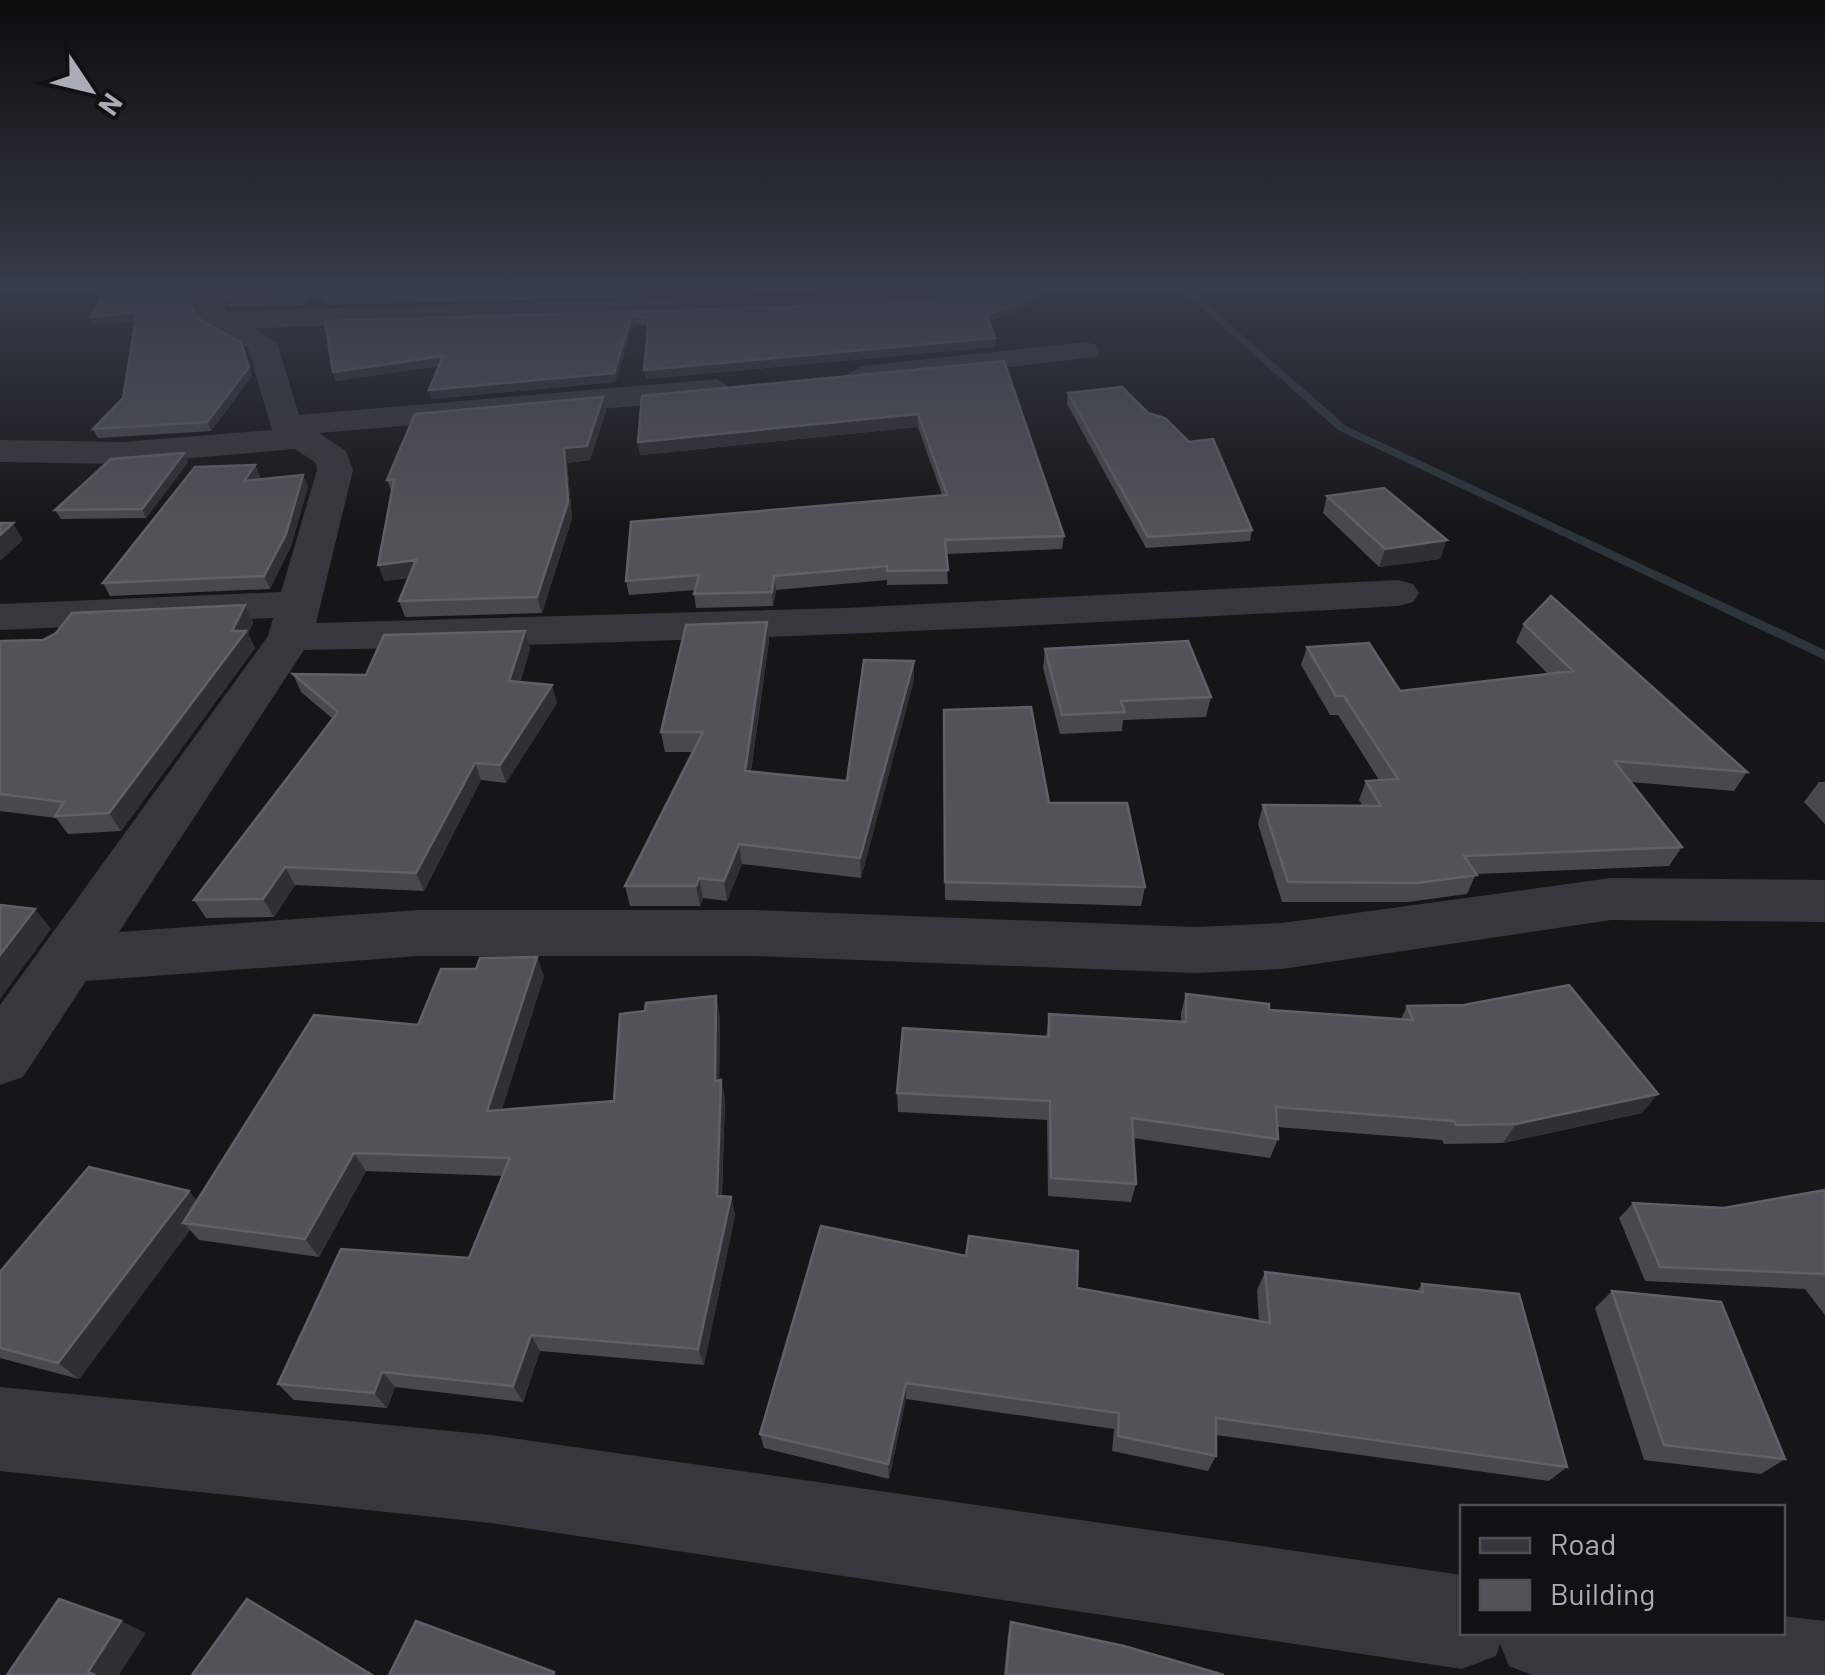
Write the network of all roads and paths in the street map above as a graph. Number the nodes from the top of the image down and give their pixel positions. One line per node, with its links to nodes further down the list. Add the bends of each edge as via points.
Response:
1 (271, 368): 5 (street)
2 (927, 368): 3 (street)
3 (827, 379)
4 (752, 386): 5 (street)
5 (293, 432): 6 (street, via 123,454); 9 (street, via 324,450 334,470)
6 (0, 451)
7 (1398, 593): 9 (street, via 492,634)
8 (0, 617): 9 (street)
9 (295, 620): 11 (street)
10 (1825, 901): 11 (street, via 1611,900 1282,946 1195,950 754,933 419,933)
11 (69, 959): 12 (street)
12 (0, 1057)
13 (0, 1428): 14 (street, via 491,1479)
14 (1460, 1622)
15 (1566, 1635): 16 (street)
16 (1825, 1670)

